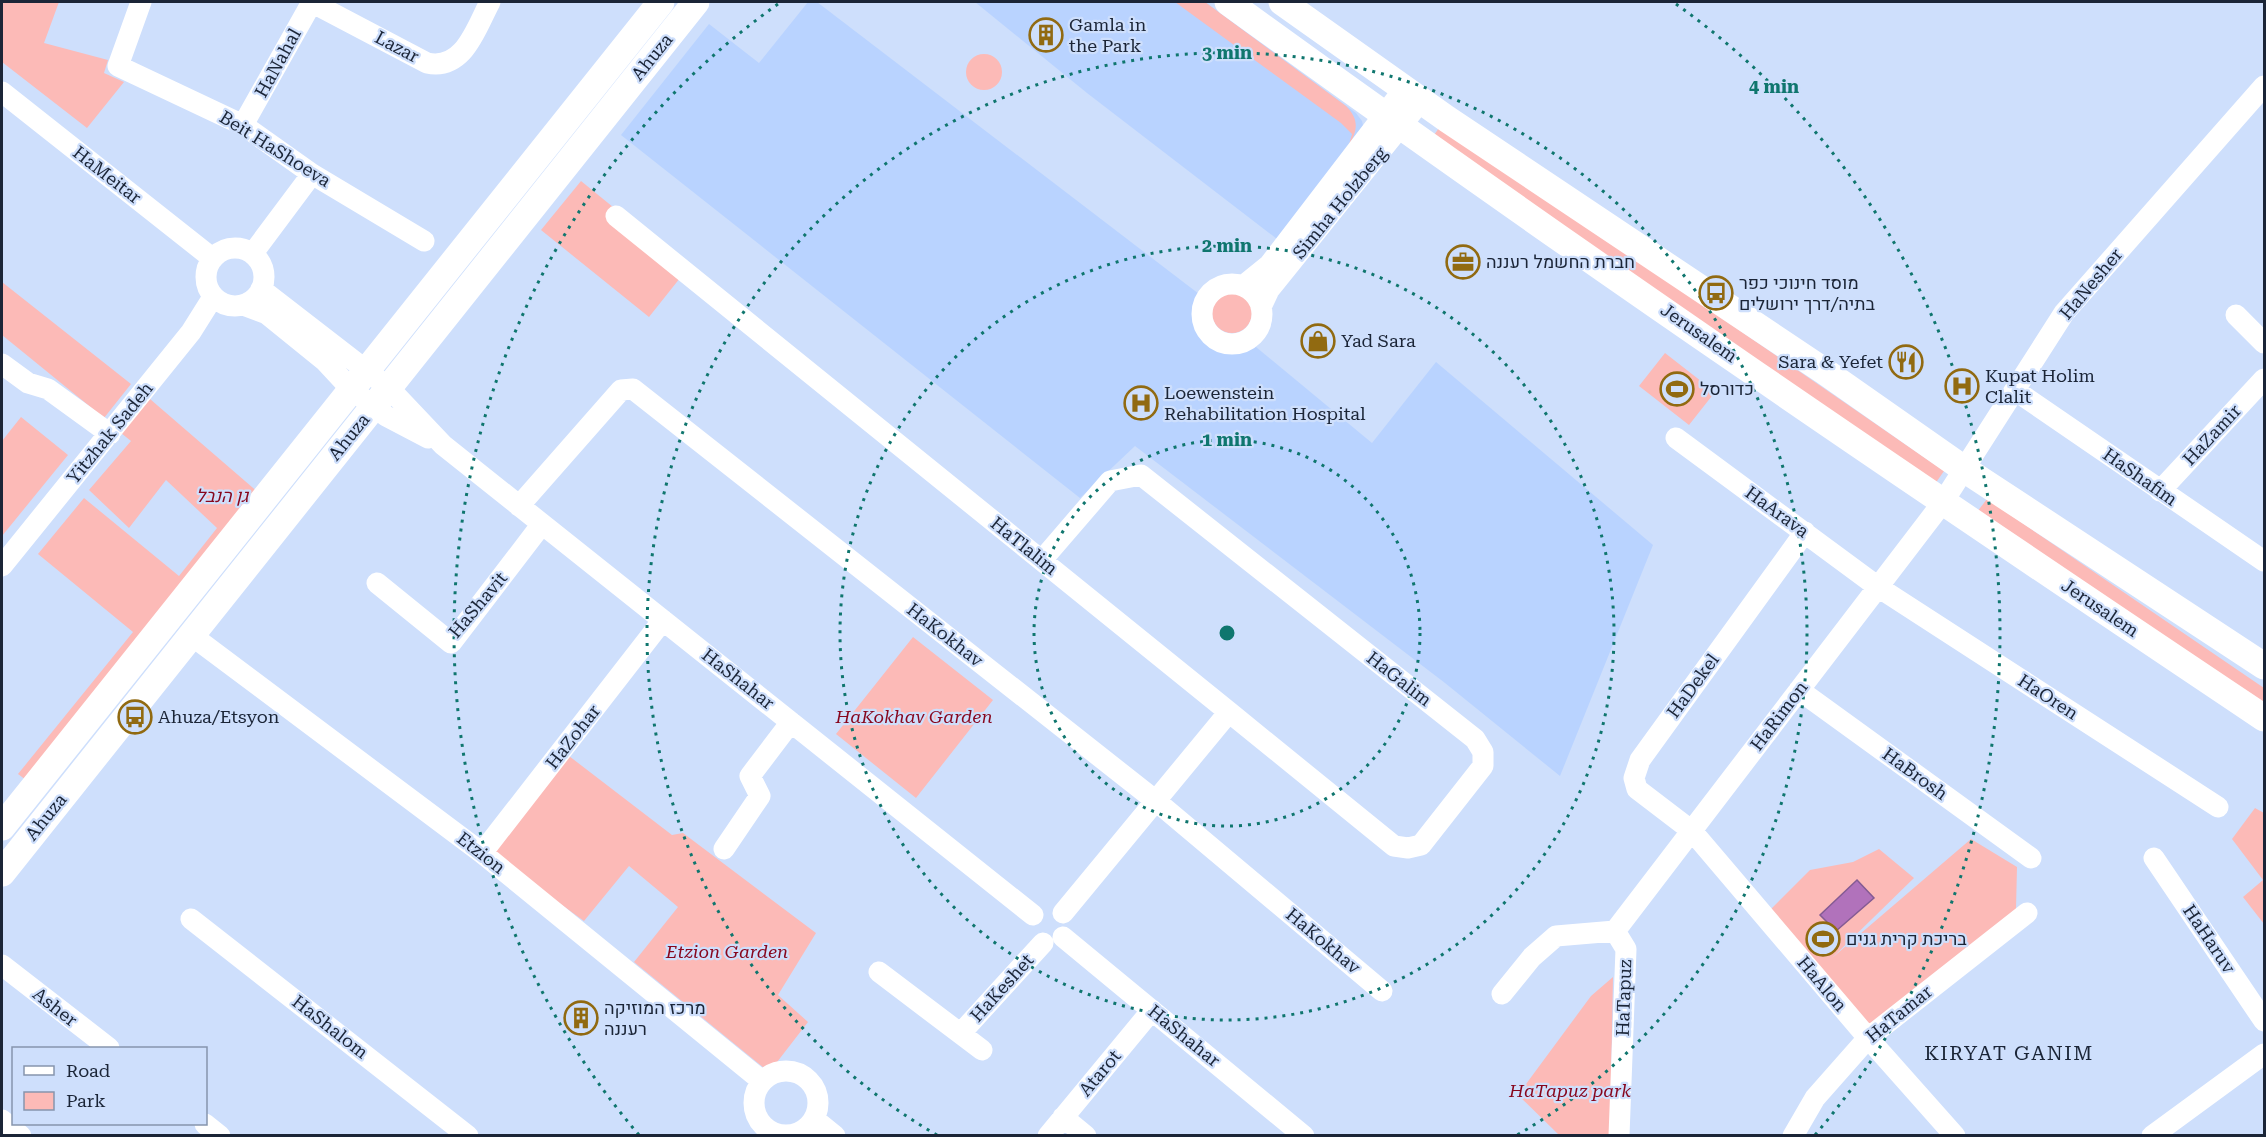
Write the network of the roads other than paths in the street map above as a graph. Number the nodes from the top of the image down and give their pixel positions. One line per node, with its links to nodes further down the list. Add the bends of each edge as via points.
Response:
1 (141, 2): 12 (street, Beit HaShoeva, via 118,66)
2 (312, 2): 3 (street, Lazar, via 437,65 456,59 465,49); 12 (street, HaNahal)
3 (490, 2)
4 (661, 2): 26 (main road, Ahuza)
5 (696, 2): 29 (main road, Ahuza)
6 (1228, 2): 11 (main road, Jerusalem)
7 (1282, 2): 10 (main road, Jerusalem)
8 (2265, 86): 28 (street, HaNesher, via 2064,313)
9 (2, 93): 17 (street, HaMeitar)
10 (1412, 95): 11 (street, Simha Holzberg); 32 (main road, Jerusalem)
11 (1393, 121): 18 (street, Simha Holzberg, via 1269,265); 22 (street, Simha Holzberg, via 1269,290); 34 (main road, Jerusalem)
12 (243, 125): 13 (street, Beit HaShoeva)
13 (312, 174): 15 (street, Beit HaShoeva); 16 (street)
14 (616, 216): 38 (street, HaTlalim)
15 (424, 241)
16 (253, 253): 17 (street, via 231,247); 19 (street, via 263,270)
17 (212, 258): 20 (street, via 207,265 206,282)
18 (1243, 286): 22 (street, via 1257,297); 22 (street, via 1225,285 1209,294 1202,310 1207,330 1223,342 1244,341 1259,327)
19 (261, 289): 21 (street); 26 (street)
20 (213, 297): 21 (street, via 232,306); 30 (street, Yitzhak Sadeh, via 191,332)
21 (243, 305): 26 (street, via 267,314 325,361)
22 (1261, 307)
23 (2236, 315): 24 (street)
24 (2265, 343)
25 (2, 364): 30 (street, via 28,382 48,388)
26 (358, 380): 29 (street); 52 (main road, Ahuza)
27 (2265, 380): 33 (street, HaZamir)
28 (2016, 391): 32 (street, HaNesher); 33 (street, HaShafim)
29 (381, 397): 35 (street, HaShahar, via 386,416 442,445); 44 (main road, Ahuza)
30 (110, 434): 40 (street, Yitzhak Sadeh)
31 (1676, 438): 37 (street, HaArava)
32 (1964, 470): 34 (street, HaNesher); 45 (main road, Jerusalem)
33 (2160, 491): 39 (street, HaShafim)
34 (1942, 502): 42 (street, HaRimon); 48 (main road, Jerusalem)
35 (519, 506): 36 (street, HaShahar); 50 (street, HaKokhav, via 621,390 633,389)
36 (542, 524): 41 (street, HaShavit, via 451,644); 43 (street, HaShahar)
37 (1804, 532): 42 (street, HaArava); 53 (street, HaDekel, via 1640,760 1634,778 1637,789)
38 (1042, 561): 47 (street, HaTlalim); 47 (street, HaGalim, via 1110,482 1141,475 1475,739 1483,752 1483,766 1421,845 1394,846)
39 (2265, 561)
40 (2, 566)
41 (377, 583)
42 (1878, 586): 46 (street, HaRimon); 51 (street, HaOren)
43 (663, 620): 49 (street, HaShahar); 55 (street, HaZohar)
44 (191, 635): 55 (street, Etzion); 58 (main road, Ahuza)
45 (2265, 666)
46 (1799, 690): 53 (street, HaRimon); 56 (street, HaBrosh)
47 (1229, 712): 50 (street)
48 (2265, 718)
49 (791, 722): 54 (street, via 750,776 760,796); 61 (street, HaShahar)
50 (1156, 801): 59 (street); 67 (street, HaKokhav)
51 (2218, 807)
52 (2, 827)
53 (1692, 831): 63 (street, HaRimon); 72 (street, HaAlon)
54 (724, 849)
55 (482, 853): 76 (street, Etzion)
56 (2031, 858)
57 (2154, 858): 70 (street, HaHaruv)
58 (2, 873)
59 (1063, 913): 61 (street, via 1045,906); 64 (street, via 1067,928)
60 (2027, 913): 72 (street, HaTamar)
61 (1033, 915): 64 (street, via 1031,933)
62 (191, 919): 84 (street, HaShalom)
63 (1615, 931): 68 (street, via 1556,936 1532,957); 89 (street, HaTapuz, via 1626,949)
64 (1053, 940): 69 (street, HaShahar); 71 (street, HaKeshet)
65 (2, 965): 73 (street, Asher)
66 (879, 972): 71 (street, HaKeshet)
67 (1383, 991)
68 (1502, 994)
69 (1152, 1010): 77 (street, Atarot); 88 (street, HaShahar)
70 (2265, 1021)
71 (961, 1033): 74 (street, HaKeshet)
72 (1868, 1038): 90 (street, HaTamar, via 1815,1098); 91 (street, HaAlon)
73 (108, 1047)
74 (982, 1050)
75 (2265, 1054): 92 (street)
76 (762, 1081): 78 (street, via 777,1072 788,1071 808,1080 817,1097); 81 (street, via 756,1090 755,1112)
77 (1063, 1117): 86 (street, Atarot); 87 (street)
78 (814, 1119): 81 (street, via 797,1133); 85 (street)
79 (2, 1120): 82 (street)
80 (206, 1125): 83 (street)
81 (774, 1134)
82 (21, 1136)
83 (220, 1136)
84 (468, 1136)
85 (835, 1136)
86 (1048, 1136)
87 (1086, 1136)
88 (1304, 1136)
89 (1619, 1136)
90 (1792, 1136)
91 (1955, 1136)
92 (2152, 1136)

